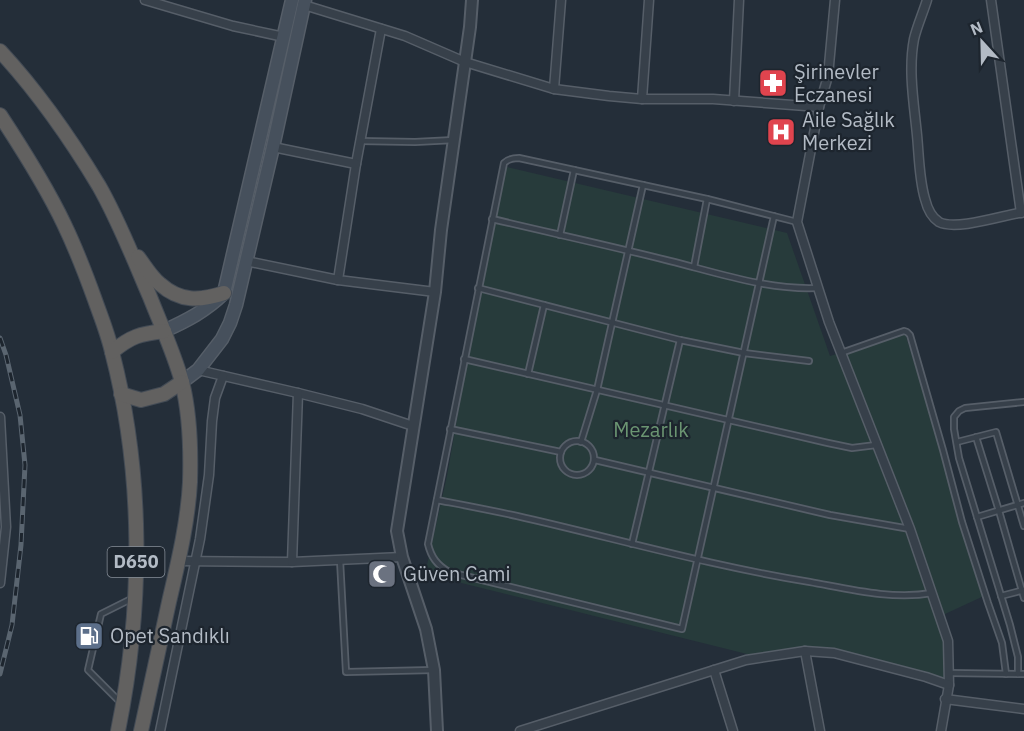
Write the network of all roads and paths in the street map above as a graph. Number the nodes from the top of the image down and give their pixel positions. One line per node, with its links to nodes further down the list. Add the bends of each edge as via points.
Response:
1 (145, 0): 12 (street)
2 (292, 0): 12 (main road)
3 (472, 0): 14 (street)
4 (561, 0): 15 (street)
5 (649, 0): 16 (street)
6 (739, 0): 17 (street)
7 (835, 0): 18 (street, via 828,76)
8 (927, 0): 27 (street, via 914,39 912,61 924,198 929,212 941,223 955,224)
9 (992, 0): 27 (street)
10 (305, 2): 11 (street); 22 (main road)
11 (381, 29): 14 (street); 21 (street)
12 (284, 37): 41 (main road)
13 (0, 51): 32 (highway, D650, via 50,111 99,187)
14 (465, 62): 15 (street); 20 (street)
15 (554, 88): 16 (street)
16 (642, 99): 17 (street)
17 (734, 101): 18 (street)
18 (819, 107): 30 (street)
19 (0, 115): 46 (highway, D650, via 64,223)
20 (454, 140): 21 (lane); 40 (street)
21 (360, 141): 23 (street)
22 (273, 147): 23 (street); 34 (main road)
23 (356, 164): 36 (street)
24 (574, 170): 25 (lane); 29 (lane, via 519,158 506,161); 31 (lane)
25 (643, 185): 26 (lane); 33 (lane)
26 (706, 199): 28 (lane); 35 (lane)
27 (1023, 212)
28 (774, 216): 30 (lane); 37 (lane)
29 (492, 219): 31 (lane); 38 (lane)
30 (797, 222): 39 (street)
31 (560, 235): 33 (lane)
32 (128, 244): 41 (highway, via 159,284 175,294 191,300); 44 (highway, D650)
33 (628, 251): 35 (lane); 43 (lane)
34 (246, 261): 36 (street); 51 (main road, via 230,323)
35 (694, 267): 37 (lane)
36 (338, 280): 40 (street)
37 (759, 283): 39 (lane); 47 (lane)
38 (478, 288): 42 (lane); 49 (lane)
39 (818, 288): 48 (street)
40 (435, 292): 62 (street)
41 (224, 293): 44 (main road, via 211,306)
42 (544, 305): 43 (lane); 52 (lane)
43 (612, 322): 45 (lane); 55 (lane)
44 (164, 331): 46 (highway, via 126,340); 54 (highway, D650)
45 (680, 340): 47 (lane); 59 (lane)
46 (112, 352): 56 (highway, D650)
47 (744, 353): 50 (lane); 61 (lane)
48 (841, 353): 67 (street); 96 (lane, via 904,331 910,335 962,522 1002,643)
49 (464, 359): 52 (lane); 63 (lane)
50 (809, 361)
51 (198, 370): 53 (street); 54 (main road)
52 (528, 374): 55 (lane)
53 (223, 376): 57 (street); 84 (street, via 213,409 207,494)
54 (182, 382): 56 (highway, via 164,394 141,400); 83 (highway, D650, via 190,444 190,482)
55 (597, 390): 59 (lane); 65 (lane)
56 (121, 393): 90 (highway, D650, via 136,505)
57 (298, 393): 62 (street); 85 (street)
58 (1024, 402): 66 (lane, via 959,411 954,417)
59 (664, 406): 61 (lane); 70 (lane)
60 (0, 417): 86 (street, via 6,527)
61 (729, 420): 67 (lane, via 852,448); 71 (lane)
62 (413, 426): 80 (street, via 397,531)
63 (450, 429): 68 (lane); 72 (lane)
64 (976, 437): 66 (lane); 74 (lane, via 996,432); 75 (lane)
65 (581, 442): 68 (lane, via 571,442); 69 (lane, via 590,447)
66 (957, 442): 76 (lane)
67 (876, 445): 78 (street)
68 (561, 452): 69 (lane, via 564,470 573,475 583,475)
69 (595, 460): 70 (lane)
70 (649, 473): 71 (lane); 79 (lane)
71 (714, 488): 78 (lane); 82 (lane)
72 (436, 500): 79 (lane); 82 (lane, via 428,544 434,559 448,572 682,629)
73 (1024, 503): 74 (lane)
74 (1018, 505): 75 (lane); 77 (lane)
75 (999, 510): 76 (lane); 87 (lane)
76 (977, 517): 89 (lane)
77 (1024, 526)
78 (910, 529): 88 (street)
79 (632, 544): 82 (lane)
80 (402, 557): 81 (street); 93 (street, via 426,628)
81 (340, 560): 85 (street); 93 (lane, via 346,672)
82 (697, 560): 88 (lane, via 871,592)
83 (179, 561): 84 (street); 104 (highway, D650)
84 (195, 562): 85 (street); 105 (street)
85 (292, 562)
86 (0, 583)
87 (1023, 590): 89 (lane); 91 (lane)
88 (932, 593): 95 (street, via 948,641)
89 (1001, 596): 97 (lane, via 1018,657)
90 (135, 597): 101 (highway, D650); 101 (lane, via 101,614 88,670)
91 (1024, 598)
92 (805, 651): 94 (street, via 746,660); 99 (street, via 834,653); 109 (street)
93 (434, 670): 106 (street)
94 (714, 670): 107 (street); 108 (street)
95 (949, 673): 96 (lane); 99 (street)
96 (1006, 674): 97 (lane)
97 (1018, 674): 98 (lane)
98 (1024, 674)
99 (949, 685): 100 (street)
100 (945, 699): 102 (street); 110 (street)
101 (123, 705): 103 (highway, D650)
102 (1024, 710)
103 (118, 731)
104 (141, 731)
105 (160, 731)
106 (437, 731)
107 (520, 731)
108 (733, 731)
109 (820, 731)
110 (941, 731)

